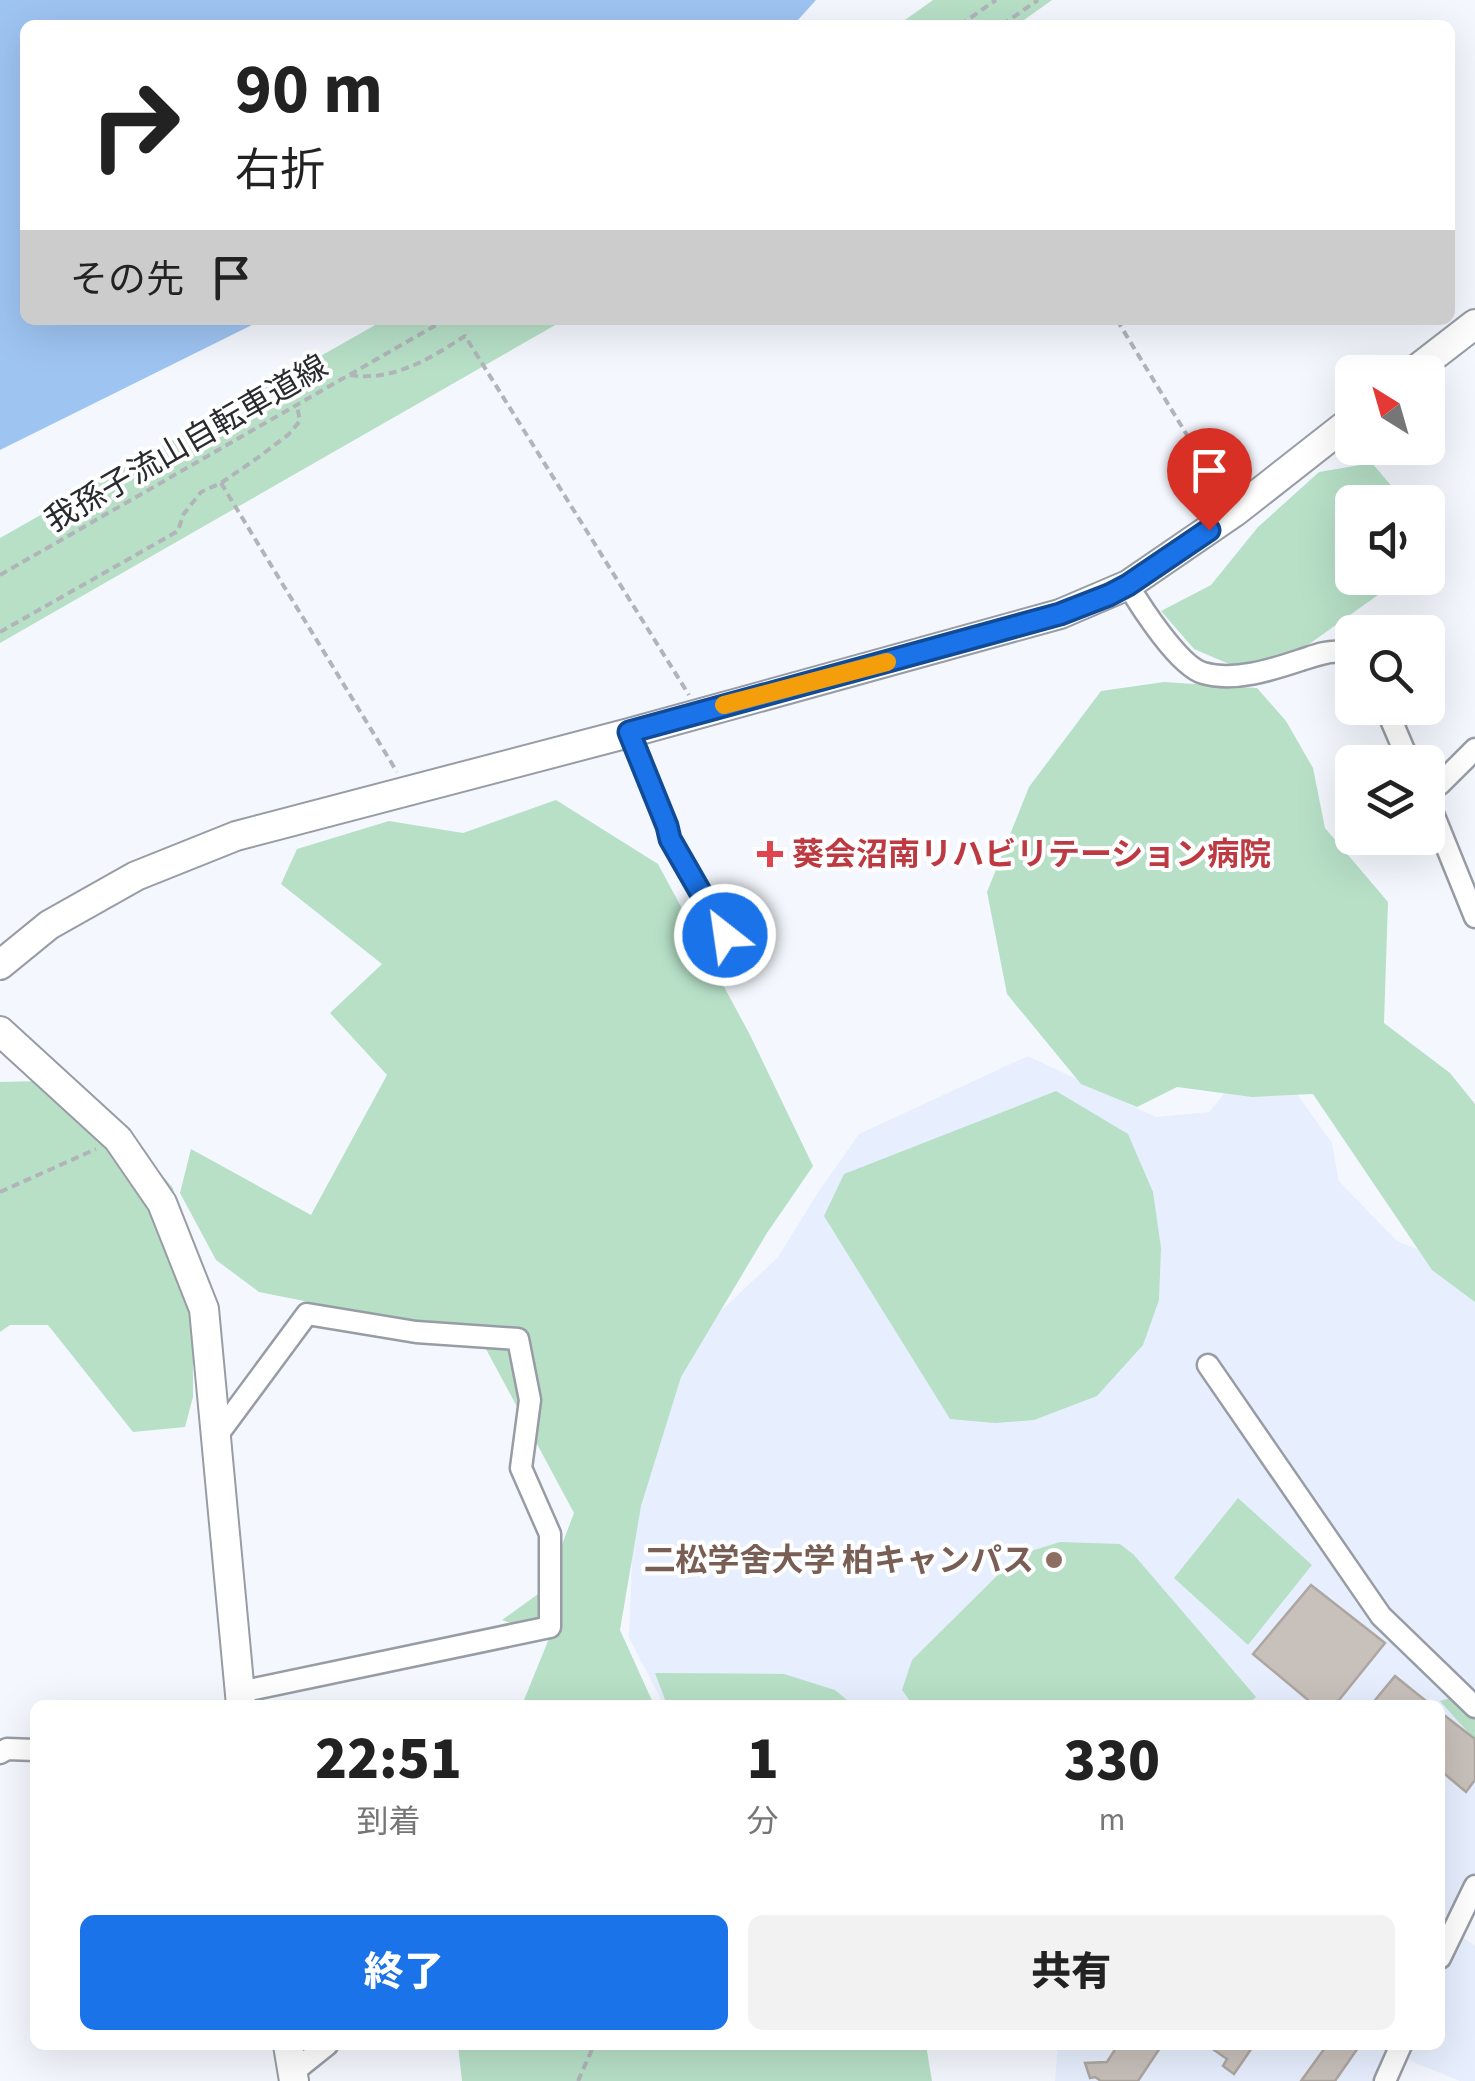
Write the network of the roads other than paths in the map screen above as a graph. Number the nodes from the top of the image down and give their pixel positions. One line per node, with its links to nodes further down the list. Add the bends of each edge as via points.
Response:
1 (1475, 324): 2 (street)
2 (1435, 355)
3 (1335, 433): 4 (street)
4 (1128, 585): 5 (street, via 1146,616 1199,672 1268,672); 6 (street, via 1060,614)
5 (1335, 653)
6 (629, 732): 11 (lane, via 670,839); 12 (street, via 236,836 136,876 50,925)
7 (1475, 749): 8 (street)
8 (1445, 779)
9 (1445, 844): 10 (street)
10 (1475, 917)
11 (725, 935)
12 (0, 965)
13 (0, 1031): 15 (street, via 118,1140 162,1203 204,1309)
14 (1208, 1365): 17 (street, via 1381,1616)
15 (216, 1438): 16 (street); 16 (street, via 307,1314 416,1332 518,1339 530,1400 521,1468 550,1534 550,1626)
16 (241, 1698)
17 (1475, 1707)
18 (30, 1750): 19 (street)
19 (0, 1753)
20 (1475, 1886): 21 (street)
21 (1445, 1948)
22 (319, 2050): 24 (street)
23 (1399, 2050): 25 (street)
24 (292, 2066)
25 (1386, 2081)

